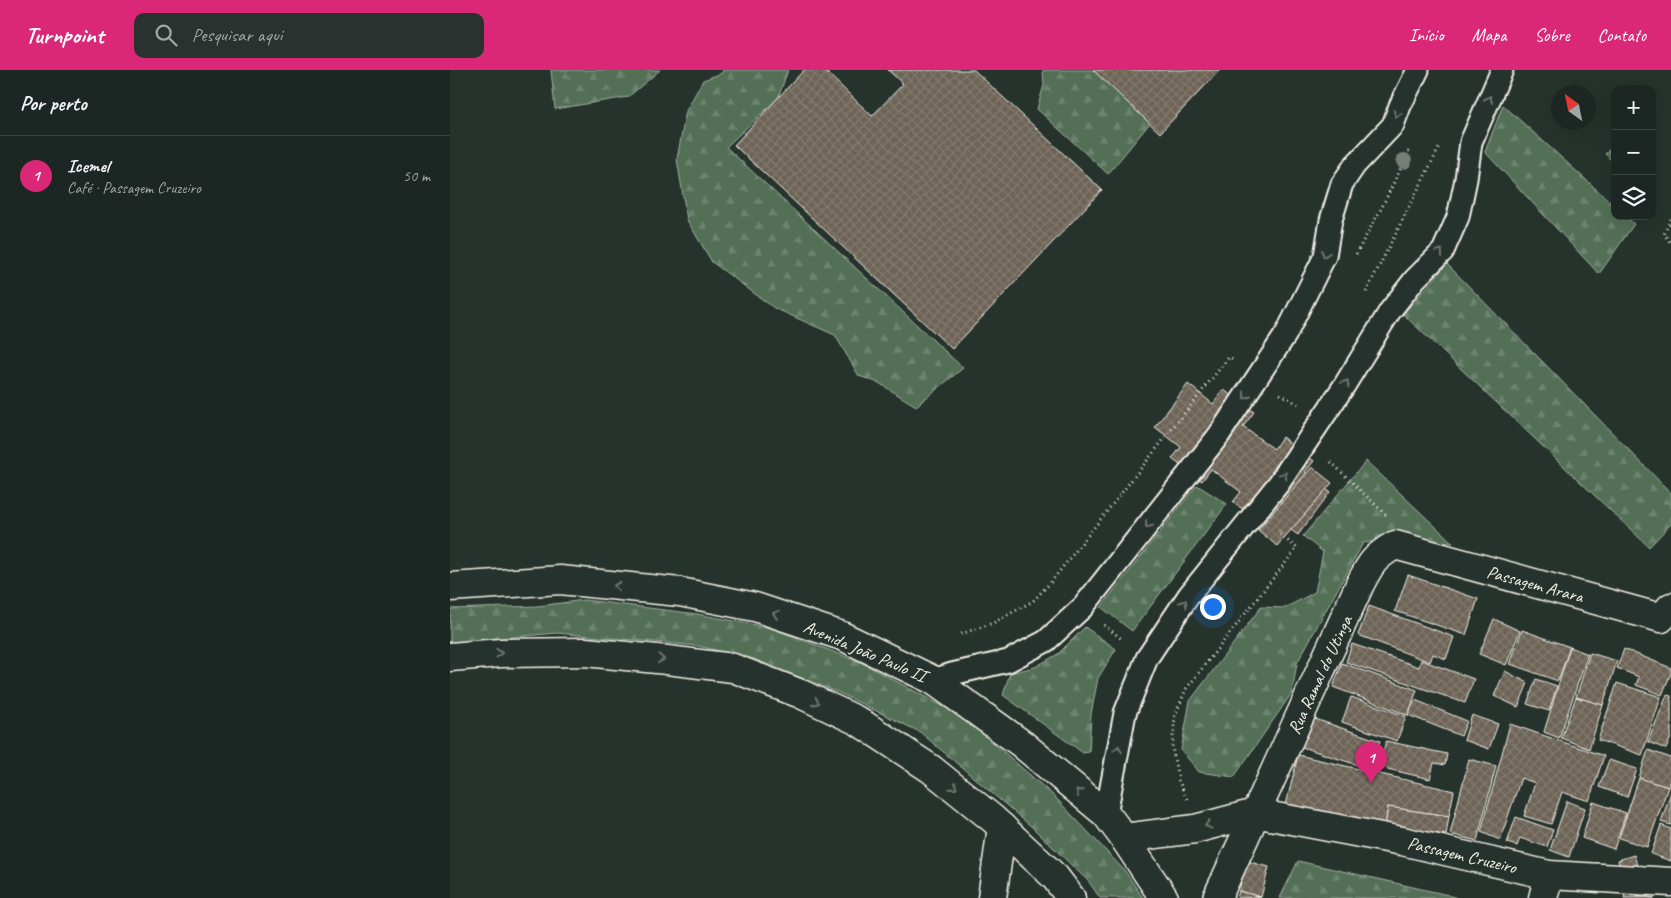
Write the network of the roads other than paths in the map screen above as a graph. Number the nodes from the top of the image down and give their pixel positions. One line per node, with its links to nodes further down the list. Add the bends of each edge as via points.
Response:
1 (1418, 70): 7 (lane, one-way to 7, via 1393,125 1355,165 1342,184 1325,256 1286,334 1219,435 1083,608 1046,641 1008,661)
2 (1502, 70): 9 (lane, one-way to 2, via 1125,714 1147,658 1189,595 1279,483 1390,311 1443,251 1458,217 1472,142)
3 (1395, 546): 5 (main road, Passagem Arara); 8 (main road, Rua Ramal do Utinga, via 1378,554 1368,568)
4 (450, 587): 7 (main road, Avenida João Paulo II, one-way to 4, via 842,636 754,606 690,594 560,580)
5 (1668, 618)
6 (450, 657): 10 (main road, one-way to 10, via 585,652 733,668 801,694 858,721 931,769)
7 (933, 680): 9 (main road, Avenida João Paulo II, one-way to 7, via 1022,744)
8 (1255, 813): 11 (main road, one-way to 11, via 1195,828); 13 (main road, Passagem Cruzeiro, via 1402,841); 17 (main road, Rua Ramal do Utinga)
9 (1106, 814): 11 (main road, Avenida João Paulo II)
10 (1002, 827): 14 (main road); 15 (main road, via 1055,877)
11 (1124, 838): 16 (main road, Avenida João Paulo II)
12 (1671, 882): 13 (main road, Passagem Cruzeiro)
13 (1546, 886)
14 (992, 898)
15 (1071, 898)
16 (1164, 898)
17 (1217, 898)

